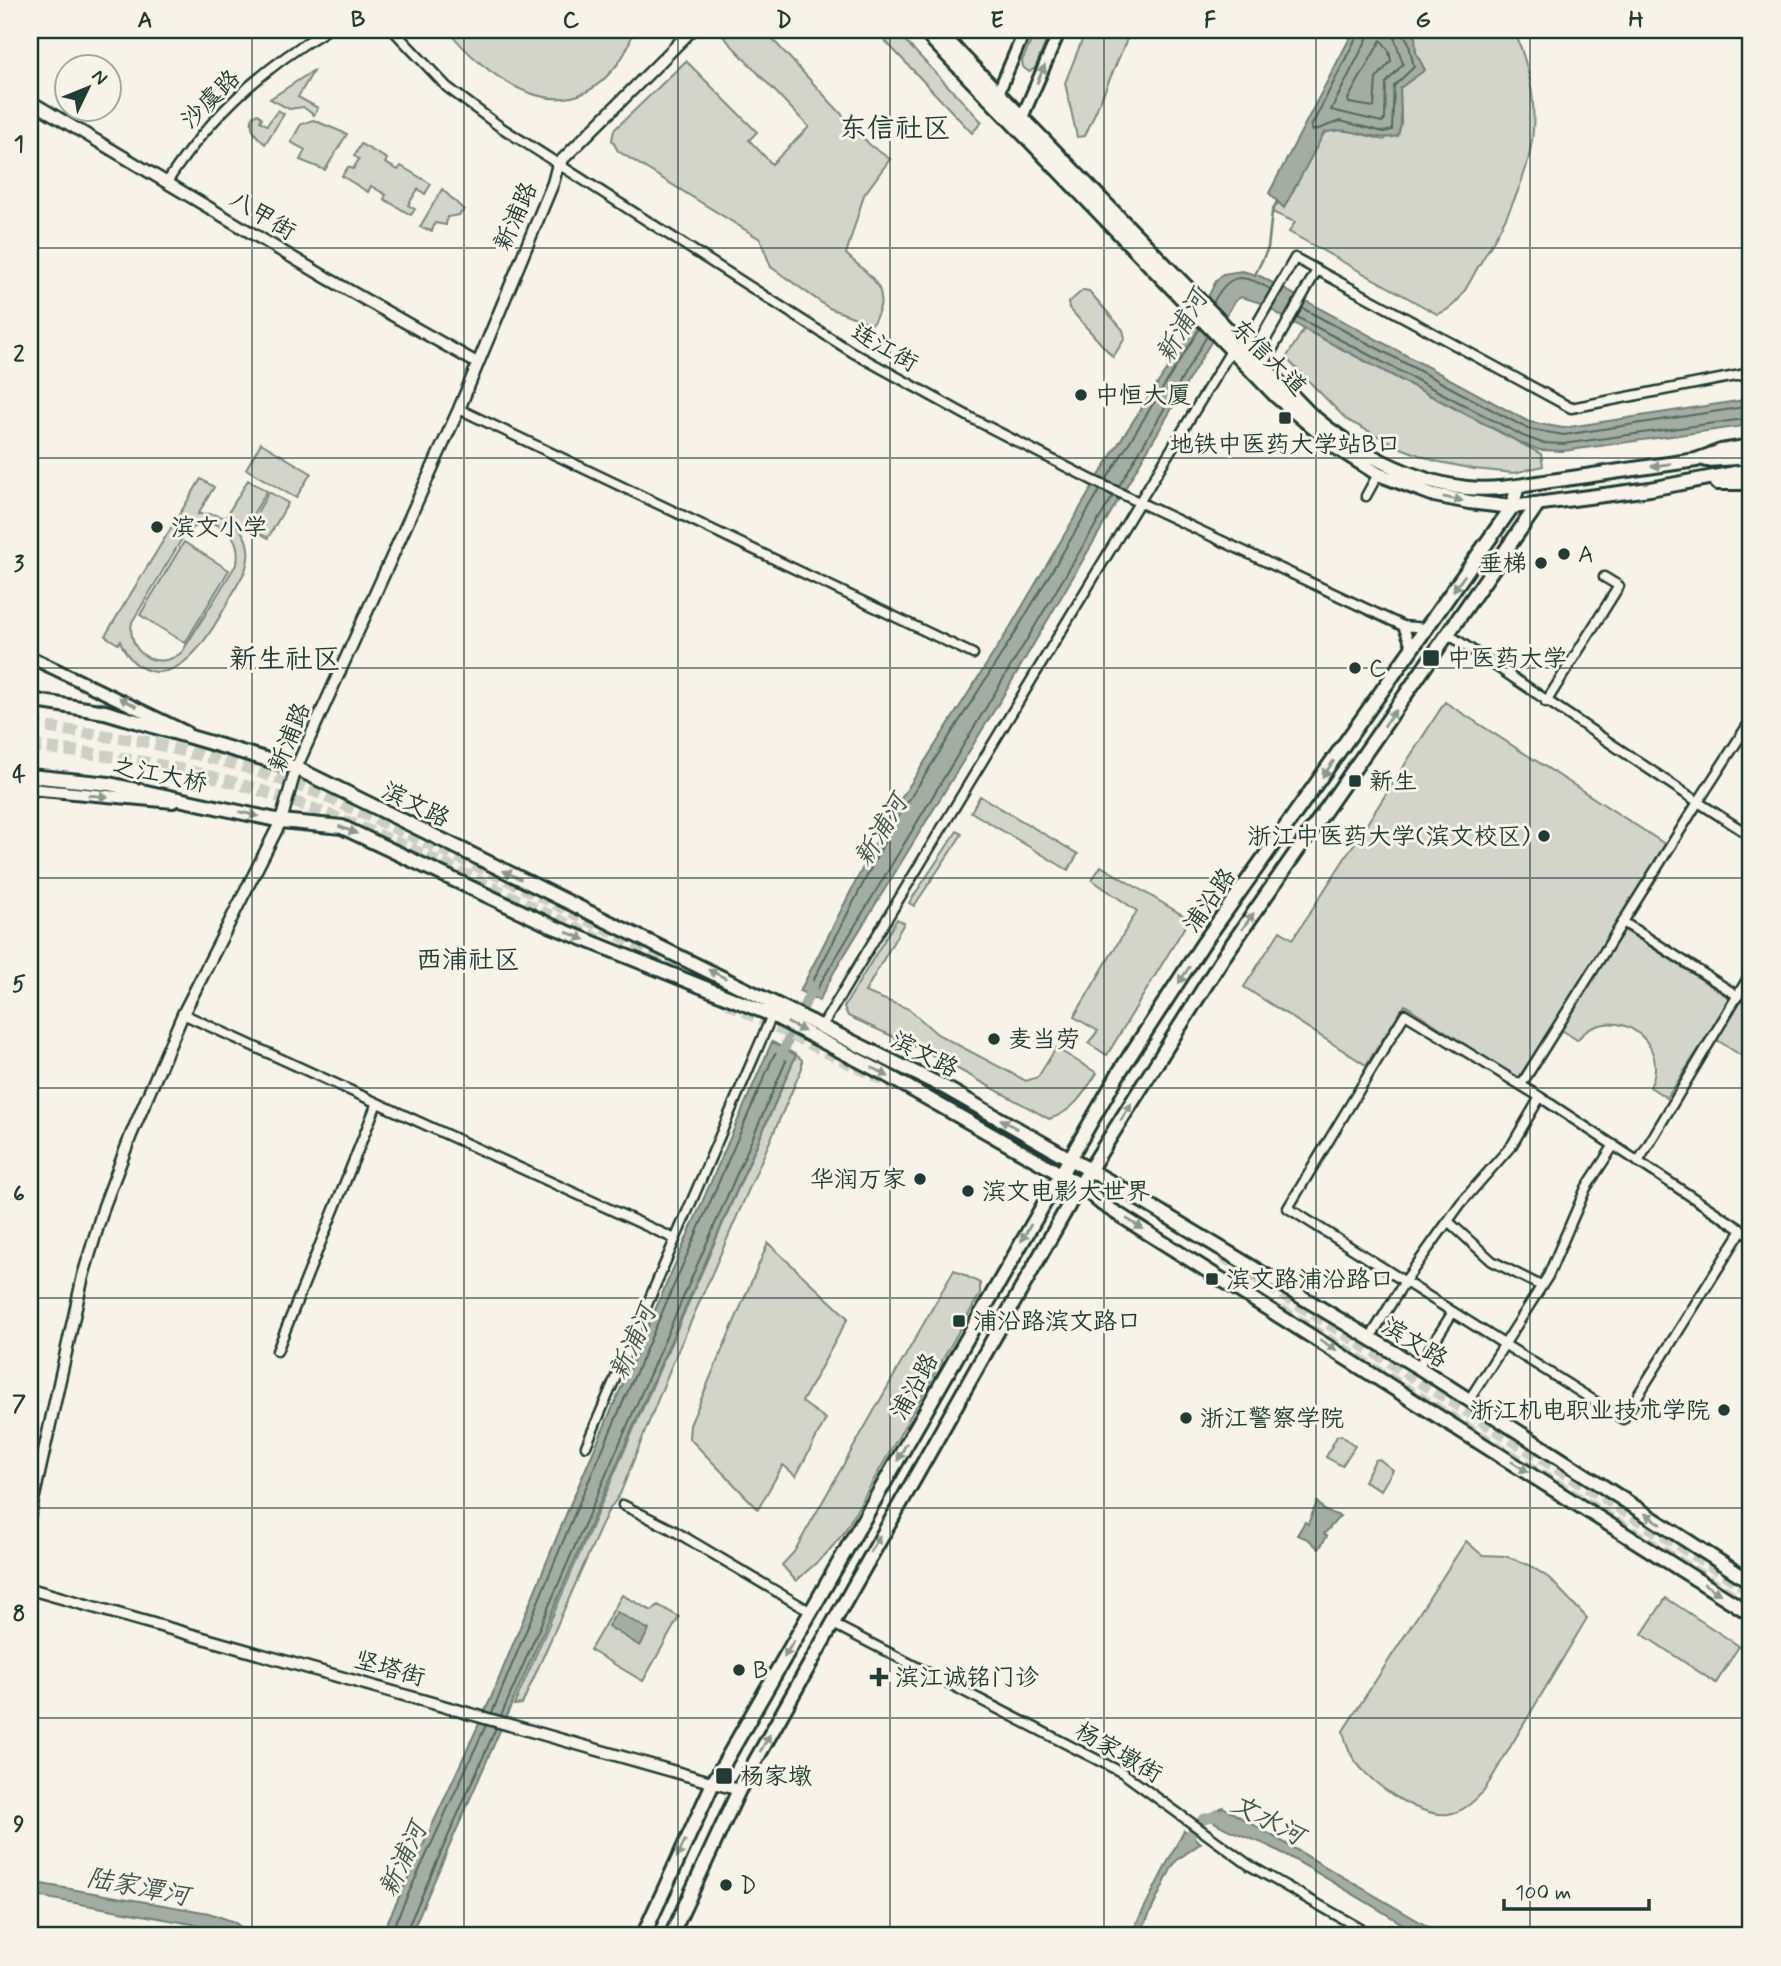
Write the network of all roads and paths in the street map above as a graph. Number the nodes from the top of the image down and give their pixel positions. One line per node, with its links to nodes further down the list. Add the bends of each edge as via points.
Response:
1 (327, 30): 12 (street, 沙虞路, via 246,88 193,142)
2 (393, 30): 11 (street, 连江街, via 447,87)
3 (692, 30): 11 (street, 新浦路)
4 (923, 30): 8 (main road, 东信大道)
5 (937, 30): 8 (main road, 东信大道)
6 (1025, 30): 8 (main road)
7 (1060, 30): 10 (main road, one-way to 7)
8 (995, 99): 10 (main road, 东信大道)
9 (30, 101): 12 (street, 八甲街)
10 (1019, 123): 14 (main road, 东信大道)
11 (558, 164): 15 (street, 新浦路); 28 (street, 连江街, via 852,352)
12 (167, 182): 15 (street, 八甲街)
13 (1317, 270): 14 (street, via 1295,258); 16 (street); 17 (street, via 1571,408)
14 (1238, 348): 16 (main road, 东信大道); 23 (main road, 东信大道, via 1305,423); 28 (street)
15 (477, 363): 18 (street, 新浦路)
16 (1263, 366): 26 (main road, 东信大道, via 1327,429 1387,464 1448,485)
17 (1751, 373)
18 (458, 409): 36 (street); 42 (street, 新浦路)
19 (1751, 446): 21 (main road, 东信大道, via 1721,450)
20 (1751, 457): 21 (main road, 东信大道)
21 (1696, 460): 26 (main road, 东信大道, one-way to 26)
22 (1751, 470): 25 (main road, 东信大道)
23 (1378, 474): 27 (street); 30 (main road, 东信大道, one-way to 30, via 1434,495)
24 (1751, 482): 25 (main road, 东信大道)
25 (1685, 483): 29 (main road, 东信大道)
26 (1518, 486): 29 (main road); 30 (main road, 浦沿路)
27 (1366, 496)
28 (1136, 500): 32 (street, 连江街); 54 (street)
29 (1538, 504): 30 (main road, 东信大道); 34 (main road, 浦沿路)
30 (1512, 507): 33 (main road, 浦沿路, one-way to 33)
31 (1604, 577): 39 (street, via 1619,586)
32 (1403, 626): 33 (street, 连江街); 35 (street)
33 (1426, 628): 35 (main road, 浦沿路)
34 (1448, 634): 39 (street); 61 (main road, 浦沿路, one-way to 34, via 1224,956)
35 (1412, 648): 59 (main road, 浦沿路, one-way to 59, via 1202,945)
36 (973, 654)
37 (30, 656): 41 (main road, 滨文路, one-way to 37, via 181,730)
38 (30, 700): 41 (main road, 之江大桥, via 105,712)
39 (1546, 702): 45 (street)
40 (1751, 720): 45 (street)
41 (235, 749): 42 (main road, 滨文路)
42 (296, 768): 47 (street, 新浦路); 52 (main road, 滨文路, one-way to 42)
43 (30, 776): 46 (main road, 之江大桥, via 109,784)
44 (30, 789): 46 (main road, one-way to 46)
45 (1698, 802): 48 (street); 49 (street)
46 (217, 806): 47 (main road, 之江大桥, one-way to 47)
47 (281, 821): 52 (main road, 滨文路, one-way to 52, via 342,827 554,927); 53 (street, 新浦路)
48 (1751, 836)
49 (1623, 922): 51 (street); 55 (street)
50 (1751, 973): 51 (street)
51 (1738, 996): 60 (street)
52 (775, 1009): 54 (main road, 滨文路); 62 (main road, 滨文路, one-way to 62, via 820,1040); 67 (street)
53 (183, 1014): 57 (street); 78 (street, 新浦路, via 131,1135 90,1252)
54 (822, 1026): 59 (main road, 滨文路, one-way to 54, via 956,1093)
55 (1521, 1085): 56 (street); 68 (street, via 1405,1014 1288,1208)
56 (1541, 1097): 58 (street); 64 (street, via 1512,1144)
57 (377, 1102): 67 (street); 73 (street)
58 (1614, 1146): 60 (street); 69 (street, via 1586,1188)
59 (1068, 1158): 61 (main road, 滨文路); 62 (main road, 浦沿路)
60 (1638, 1162): 65 (street)
61 (1090, 1170): 63 (main road, 浦沿路); 71 (main road, 滨文路)
62 (1060, 1173): 63 (main road, 滨文路); 81 (main road, 浦沿路, one-way to 81)
63 (1080, 1185): 82 (main road, 滨文路, one-way to 82, via 1102,1204); 83 (main road, 浦沿路, one-way to 63)
64 (1449, 1222): 68 (street); 69 (street, via 1492,1261)
65 (1742, 1230): 66 (street); 72 (street, via 1623,1419)
66 (1751, 1235)
67 (675, 1239): 76 (street)
68 (1405, 1281): 70 (street); 71 (street)
69 (1541, 1286): 72 (street)
70 (1452, 1312): 72 (street); 74 (street)
71 (1370, 1338): 74 (main road, 滨文路)
72 (1504, 1344): 75 (street)
73 (277, 1351)
74 (1418, 1367): 75 (main road, 滨文路)
75 (1469, 1400): 79 (main road, 滨文路, one-way to 75)
76 (586, 1446)
77 (623, 1505): 81 (street)
78 (30, 1514)
79 (1751, 1582)
80 (30, 1589): 84 (street, 坚塔街)
81 (811, 1612): 84 (main road, 浦沿路, one-way to 84)
82 (1751, 1614)
83 (833, 1624): 85 (main road, 浦沿路, one-way to 83); 88 (street, 杨家墩街, via 1123,1773 1249,1865)
84 (714, 1781): 85 (street, 坚塔街); 86 (main road, 浦沿路, one-way to 86)
85 (739, 1790): 87 (main road, 浦沿路)
86 (643, 1936)
87 (671, 1936)
88 (1373, 1936)

